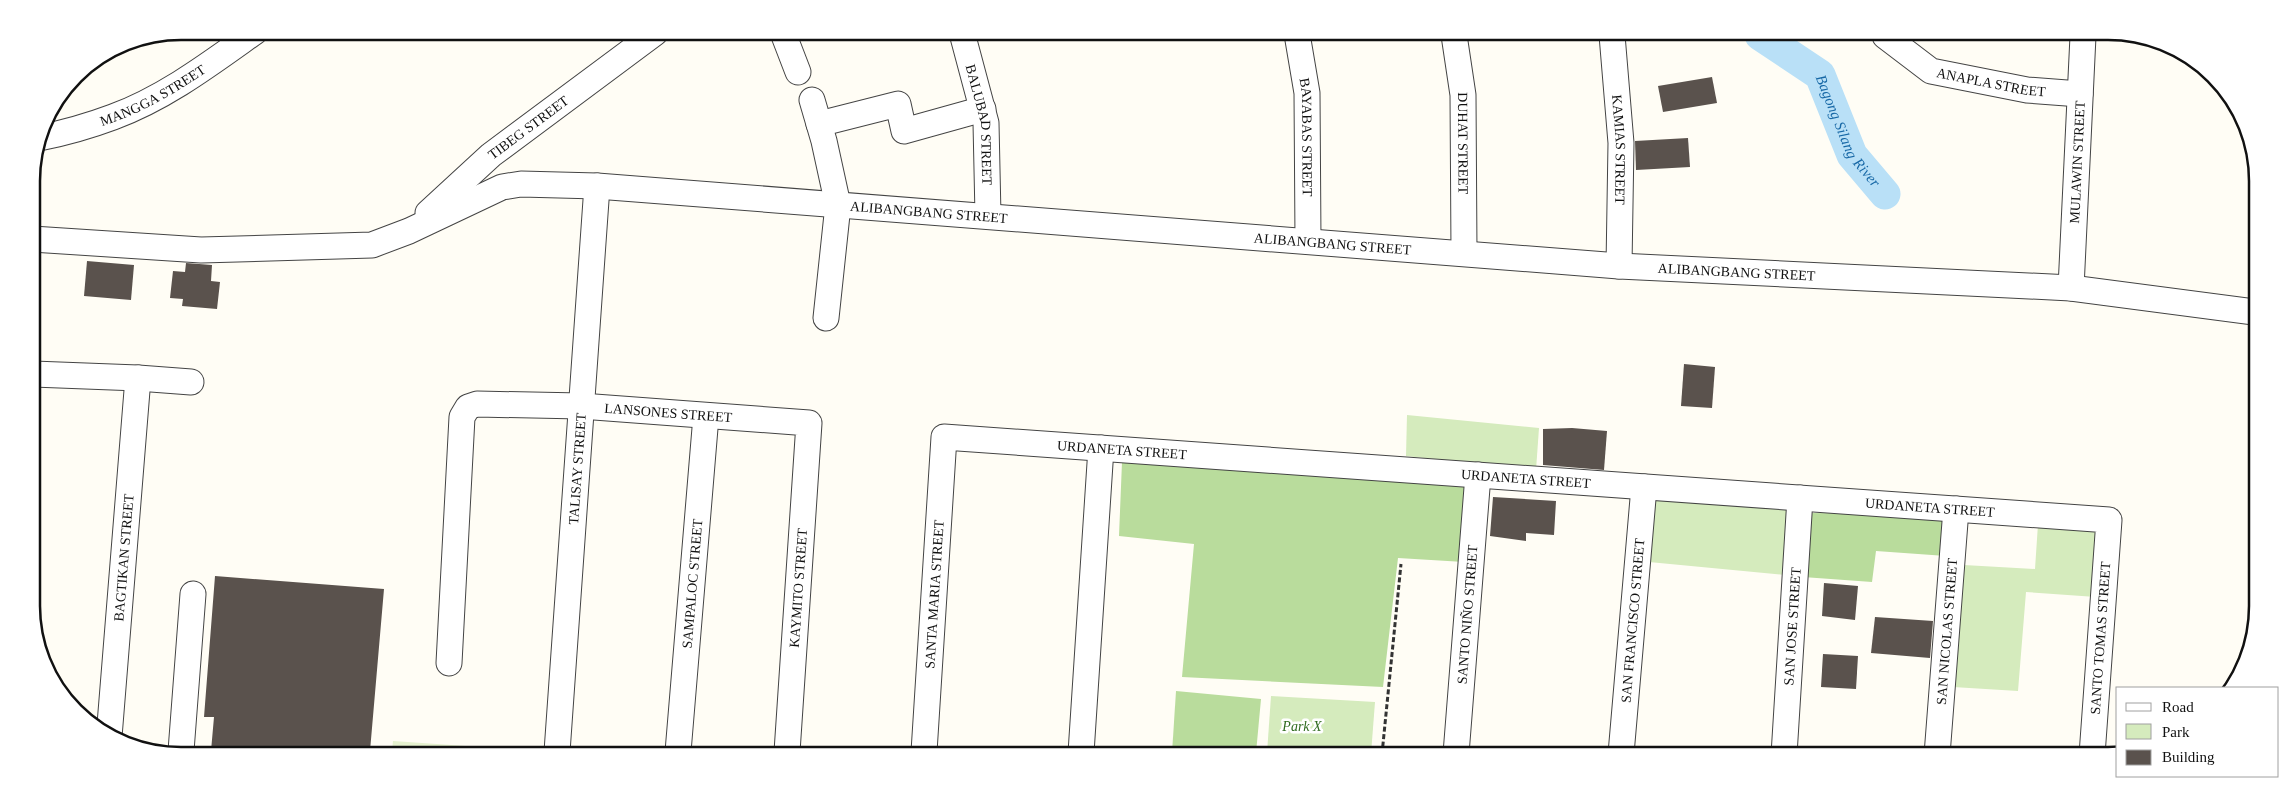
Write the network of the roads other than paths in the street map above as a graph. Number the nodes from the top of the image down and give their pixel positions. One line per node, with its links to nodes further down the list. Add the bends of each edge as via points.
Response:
1 (244, 40): 15 (street, MANGGA STREET, via 195,74 114,117)
2 (644, 40): 19 (street, TIBEG STREET, via 491,155)
3 (786, 40): 10 (street)
4 (964, 40): 13 (street, BALUBAD STREET)
5 (1298, 40): 21 (street, BAYABAS STREET, via 1307,93)
6 (1455, 40): 22 (street, DUHAT STREET, via 1464,95)
7 (1612, 40): 23 (street, KAMIAS STREET, via 1621,143)
8 (1890, 40): 11 (street, ANAPLA STREET, via 1931,71 2027,90)
9 (2083, 40): 11 (street, MULAWIN STREET)
10 (798, 72)
11 (2080, 94): 24 (street, MULAWIN STREET)
12 (812, 100): 14 (street)
13 (983, 109): 14 (street, via 904,132 898,104); 18 (street, BALUBAD STREET)
14 (819, 124): 17 (street)
15 (48, 136)
16 (597, 186): 17 (street, ALIBANGBANG STREET); 19 (street, ALIBANGBANG STREET, via 521,184 502,187); 30 (street, TALISAY STREET)
17 (838, 204): 18 (street, ALIBANGBANG STREET); 26 (street)
18 (988, 216): 21 (street, ALIBANGBANG STREET)
19 (409, 231): 20 (street, ALIBANGBANG STREET, via 372,245 316,248 201,250)
20 (40, 240)
21 (1308, 241): 22 (street, ALIBANGBANG STREET)
22 (1464, 253): 23 (street, ALIBANGBANG STREET)
23 (1619, 266): 24 (street, ALIBANGBANG STREET)
24 (2071, 288): 25 (street, ALIBANGBANG STREET)
25 (2249, 311)
26 (826, 318)
27 (40, 374): 28 (street)
28 (138, 378): 29 (street); 42 (street, BAGTIKAN STREET)
29 (191, 382)
30 (581, 406): 31 (street, LANSONES STREET); 41 (street, LANSONES STREET, via 477,404 468,407 462,417); 44 (street, TALISAY STREET)
31 (706, 416): 32 (street, LANSONES STREET); 45 (street, SAMPALOC STREET)
32 (808, 423): 46 (street, KAYMITO STREET)
33 (944, 437): 34 (street, URDANETA STREET); 47 (street, SANTA MARIA STREET)
34 (1101, 448): 35 (street, URDANETA STREET); 48 (street)
35 (1478, 475): 36 (street, URDANETA STREET); 49 (street, SANTO NIÑO STREET)
36 (1644, 487): 37 (street, URDANETA STREET); 50 (street, SAN FRANCISCO STREET)
37 (1800, 498): 38 (street, URDANETA STREET); 51 (street, SAN JOSE STREET)
38 (1956, 509): 39 (street, URDANETA STREET); 52 (street, SAN NICOLAS STREET)
39 (2108, 520): 53 (street, SANTO TOMAS STREET)
40 (193, 594): 43 (street)
41 (449, 663)
42 (110, 727)
43 (181, 747)
44 (557, 747)
45 (678, 747)
46 (787, 747)
47 (924, 747)
48 (1081, 747)
49 (1457, 747)
50 (1621, 747)
51 (1784, 747)
52 (1938, 747)
53 (2093, 747)

